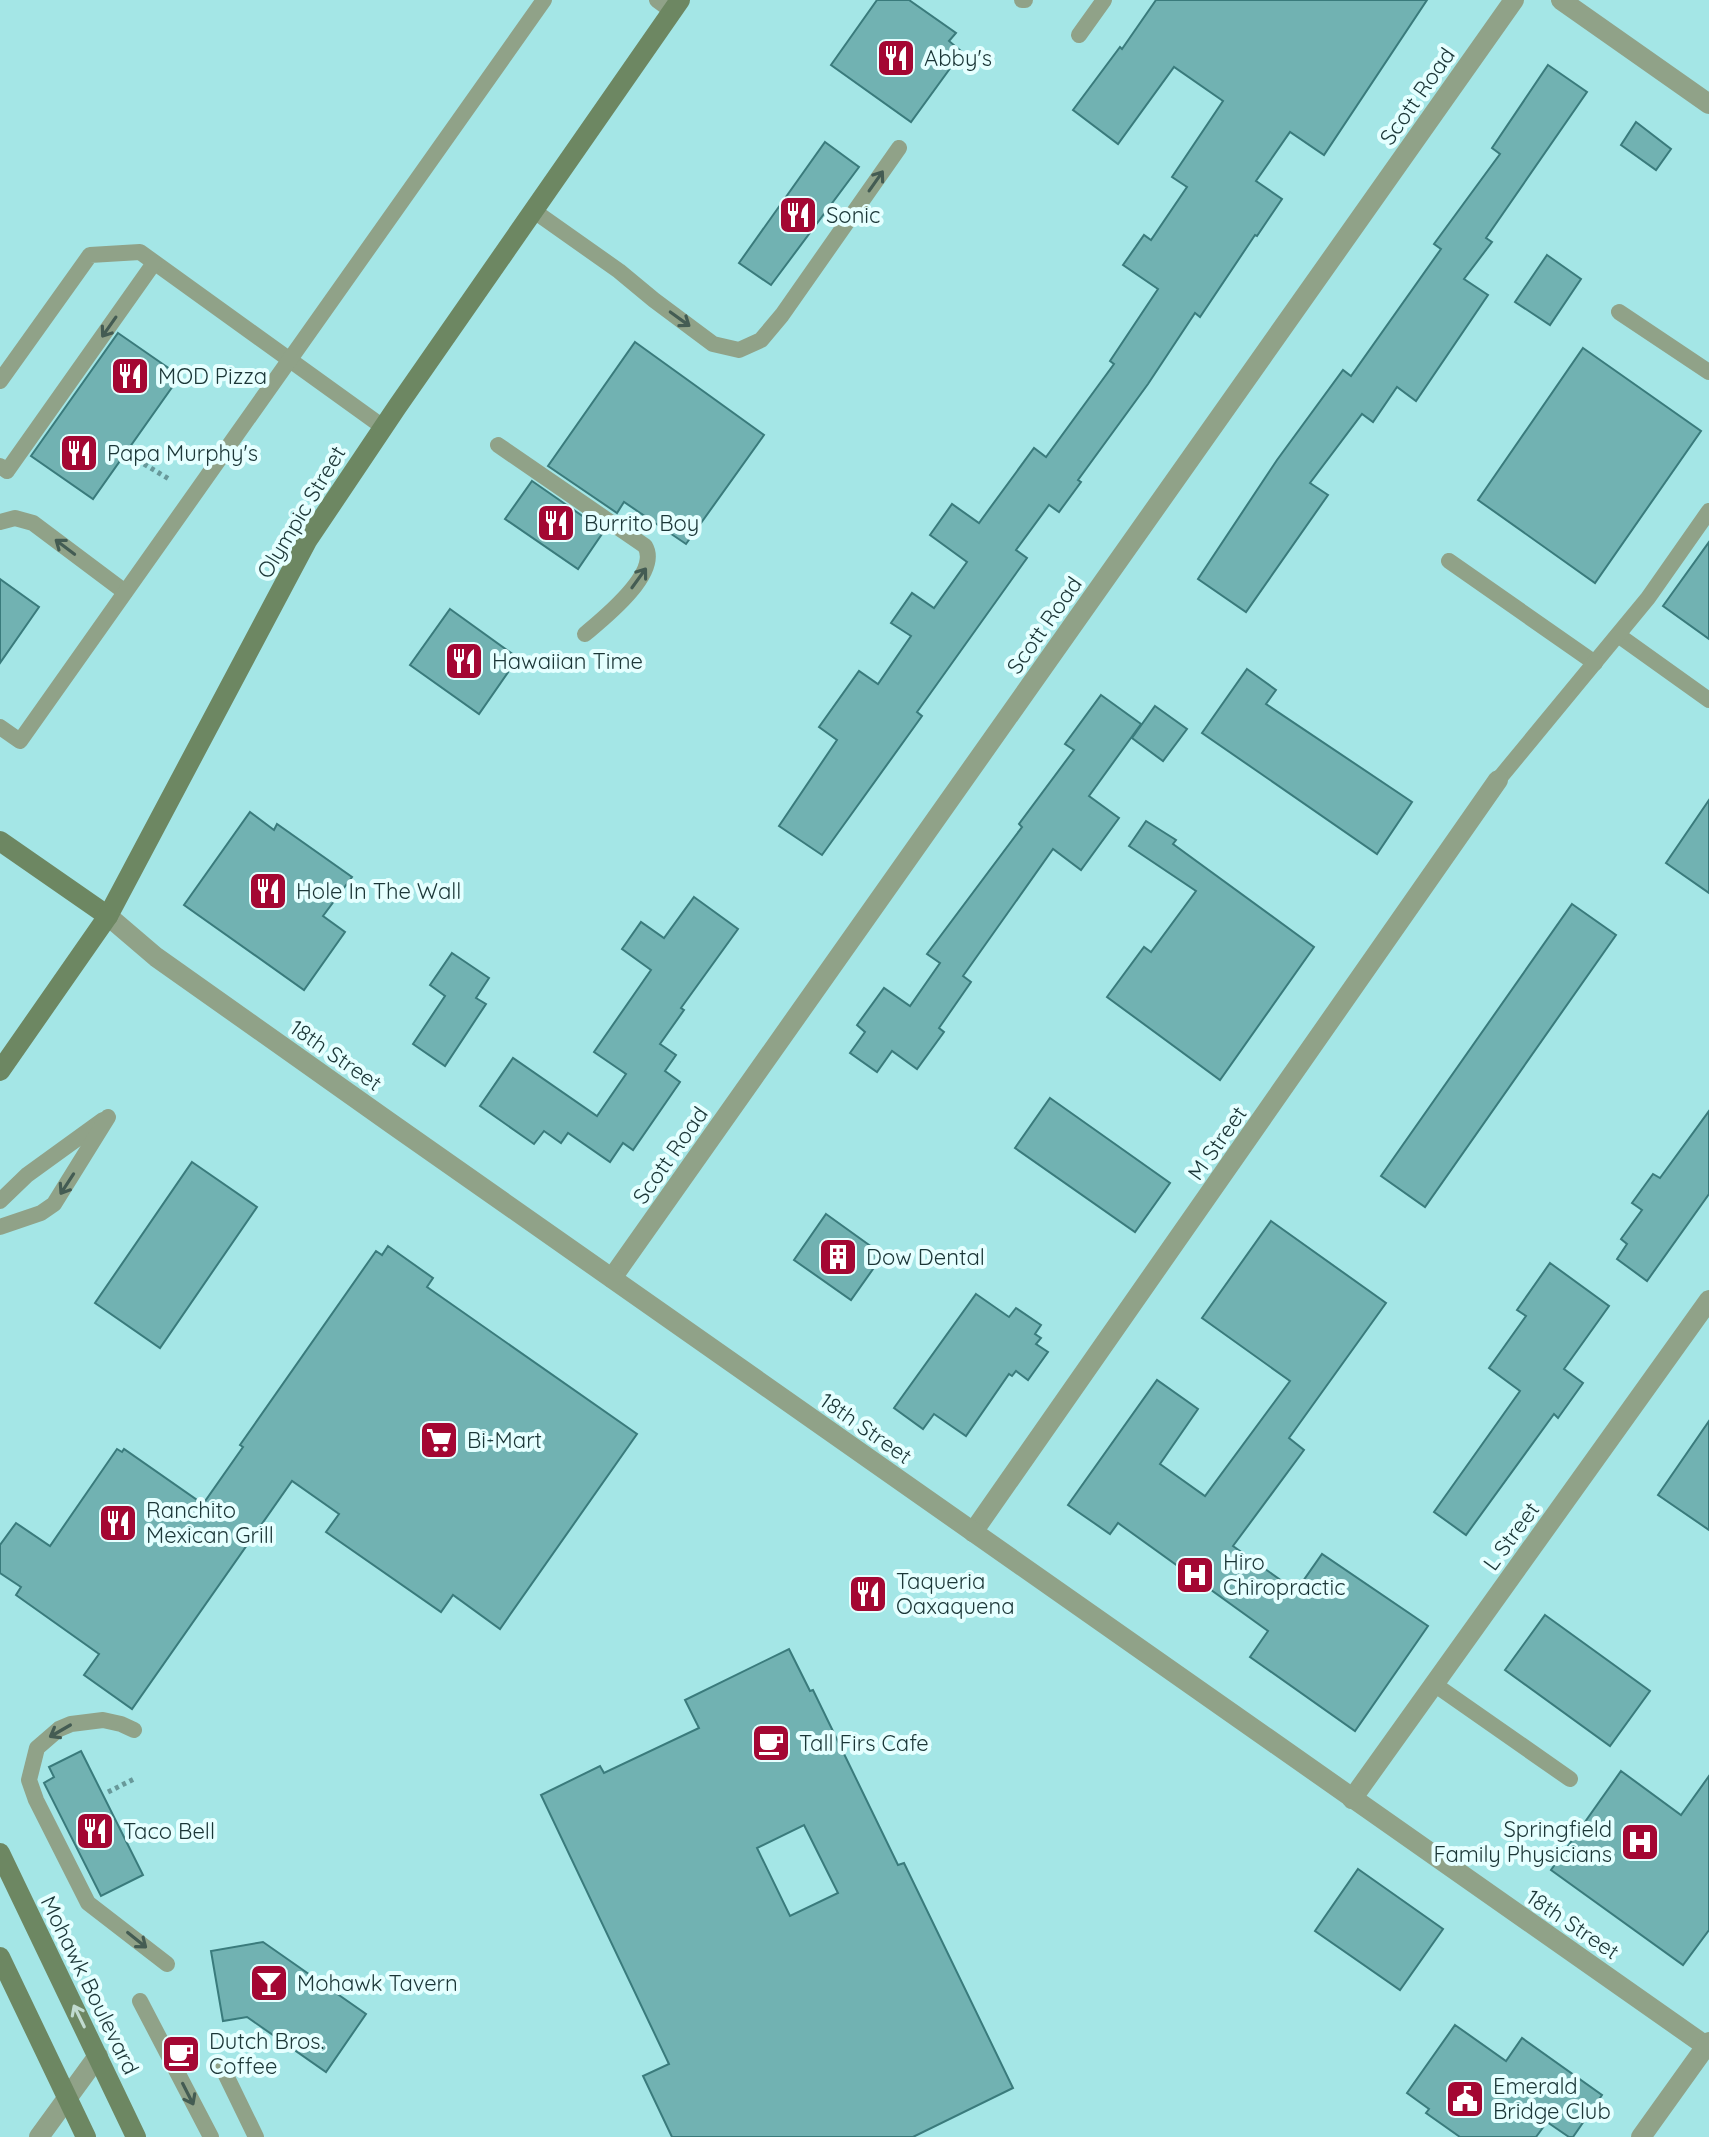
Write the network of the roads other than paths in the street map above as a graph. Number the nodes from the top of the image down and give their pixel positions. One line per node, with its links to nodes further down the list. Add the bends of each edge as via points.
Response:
1 (544, 0): 12 (lane)
2 (1104, 0): 6 (lane)
3 (1514, 0): 33 (street, Scott Road)
4 (1561, 0): 7 (street)
5 (670, 4): 9 (main road, Olympic Street)
6 (1079, 35)
7 (1709, 104)
8 (899, 148): 9 (lane, one-way to 8, via 713,344 739,350 761,340 782,315)
9 (534, 211): 15 (main road, Olympic Street)
10 (154, 263): 12 (lane); 14 (lane, via 140,252 90,255); 17 (lane, one-way to 17, via 7,471)
11 (1619, 312): 13 (lane)
12 (289, 359): 15 (lane); 21 (lane)
13 (1709, 372)
14 (0, 381)
15 (383, 427): 29 (main road, Olympic Street, via 307,541)
16 (498, 445): 22 (lane, one-way to 16, via 630,591 650,555 645,546)
17 (0, 466)
18 (1709, 511): 23 (lane)
19 (0, 522): 21 (lane, one-way to 19, via 33,523 15,518)
20 (1449, 561): 24 (lane)
21 (125, 592): 26 (lane, via 20,741)
22 (585, 634)
23 (1618, 635): 24 (lane); 25 (lane)
24 (1595, 663): 27 (lane)
25 (1709, 700)
26 (0, 727)
27 (1498, 780): 35 (street, M Street)
28 (0, 841): 29 (main road, 18th Street)
29 (108, 916): 30 (main road, Olympic Street); 33 (street, 18th Street, via 156,957)
30 (0, 1071)
31 (0, 1201): 32 (lane, one-way to 32, via 108,1117 54,1204)
32 (0, 1227)
33 (612, 1278): 35 (street, 18th Street)
34 (1709, 1300): 36 (street, L Street)
35 (973, 1532): 39 (street, 18th Street)
36 (1434, 1684): 38 (lane); 39 (street, L Street)
37 (134, 1730): 42 (lane, one-way to 42, via 103,1720 59,1729 37,1748 29,1780 88,1903)
38 (1570, 1779)
39 (1352, 1799): 44 (street, 18th Street)
40 (0, 1853): 45 (main road, Mohawk Boulevard, one-way to 40)
41 (0, 1957): 47 (main road)
42 (167, 1964)
43 (140, 2001): 51 (lane, one-way to 51)
44 (1708, 2045): 53 (street)
45 (98, 2056): 47 (street); 50 (main road, Mohawk Boulevard)
46 (221, 2065): 52 (lane)
47 (67, 2097): 48 (street); 49 (main road)
48 (39, 2137)
49 (86, 2137)
50 (136, 2137)
51 (211, 2137)
52 (256, 2137)
53 (1641, 2137)

